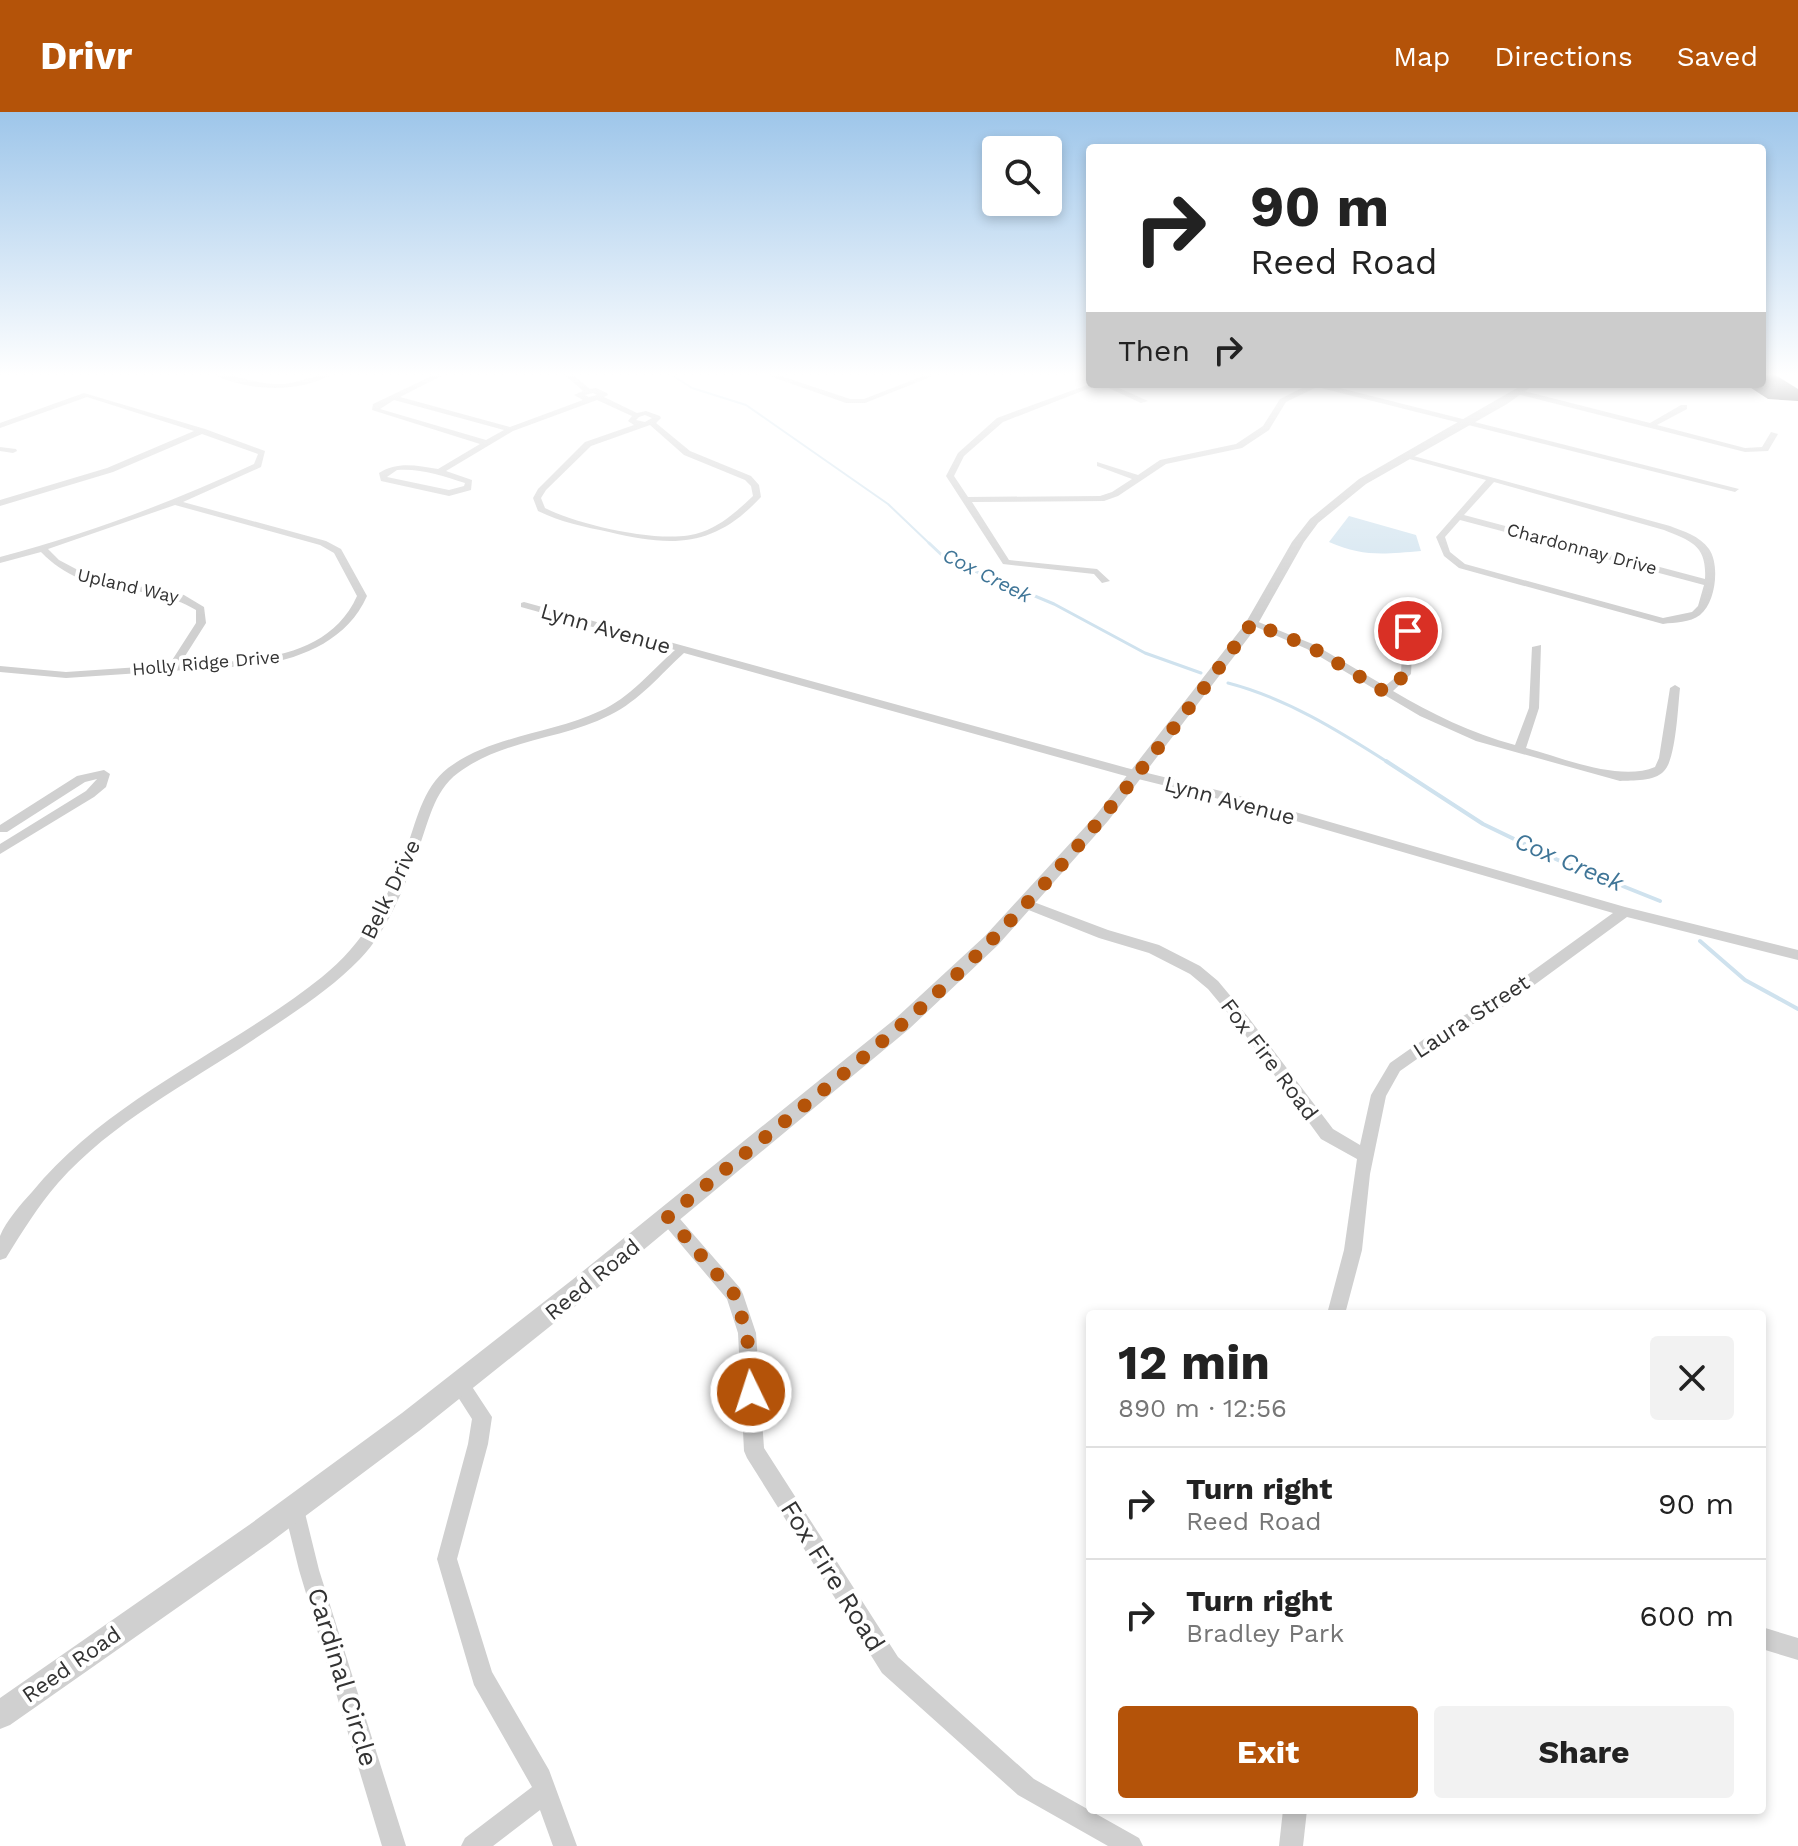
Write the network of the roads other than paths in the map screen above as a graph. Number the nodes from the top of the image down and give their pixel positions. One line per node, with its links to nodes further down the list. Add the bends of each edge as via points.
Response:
1 (145, 455): 16 (street, via 95,476)
2 (262, 455): 17 (street, via 258,465)
3 (467, 455): 11 (street)
4 (577, 455): 5 (street, via 542,489 537,498 541,509 584,524 675,541 709,535 757,497 748,478)
5 (692, 455)
6 (964, 455): 15 (street, via 950,476)
7 (1193, 455): 12 (street, via 1172,459)
8 (1598, 455): 14 (street)
9 (1409, 456): 13 (street); 25 (street, Reed Road, via 1340,497 1311,524)
10 (1100, 464): 12 (street)
11 (439, 472): 11 (street, via 393,467 382,475 449,493 468,488 469,482)
12 (1138, 478): 15 (street, via 1101,499)
13 (1491, 480): 18 (street); 22 (street, via 1687,537 1706,551)
14 (1735, 489)
15 (964, 500): 21 (street, via 1006,562 1097,572)
16 (0, 503)
17 (178, 503): 19 (street); 28 (street, Holly Ridge Drive, via 323,543 338,551 362,596 357,611 340,627 289,656)
18 (1457, 516): 22 (street, Chardonnay Drive); 22 (street, via 1440,537 1448,556 1462,566 1618,611 1663,621 1687,618 1699,612)
19 (43, 549): 20 (street); 28 (street, Upland Way, via 71,574 196,603 201,623)
20 (0, 560)
21 (1105, 581)
22 (1707, 583)
23 (524, 605): 27 (street, Lynn Avenue)
24 (1409, 609): 31 (street, via 1406,674)
25 (1252, 623): 31 (street, via 1311,647); 33 (street, Reed Road)
26 (1537, 647): 32 (street, via 1534,708)
27 (681, 650): 33 (street, Lynn Avenue); 41 (street, Belk Drive, via 623,703 603,714 494,750 443,777 392,895 361,949 293,1006 83,1145 35,1197)
28 (173, 667): 29 (street, Holly Ridge Drive, via 26,674)
29 (0, 669)
30 (1675, 688): 32 (street, via 1665,758 1653,773 1620,777)
31 (1385, 692): 32 (street, via 1456,730)
32 (1519, 751)
33 (1138, 775): 36 (street, Reed Road); 37 (street, Lynn Avenue)
34 (3, 829): 35 (street, via 81,779 104,774 102,784 90,794)
35 (0, 850)
36 (1026, 904): 39 (street, Fox Fire Road, via 1154,949 1195,970 1243,1021 1327,1134); 40 (street, Reed Road, via 880,1044)
37 (1625, 912): 38 (street, Lynn Avenue); 39 (street, Laura Street, via 1506,998 1395,1067 1379,1095)
38 (1798, 955)
39 (1366, 1156): 42 (street, via 1353,1250)
40 (668, 1217): 43 (street, Reed Road); 53 (street, Fox Fire Road, via 734,1294 747,1333 754,1451 890,1665 1026,1787)
41 (0, 1252)
42 (1337, 1310)
43 (458, 1383): 44 (street, Reed Road); 48 (street, via 482,1417 447,1559 482,1677)
44 (294, 1509): 47 (street, Reed Road); 50 (street, Cardinal Circle)
45 (1766, 1639): 46 (street)
46 (1798, 1649)
47 (0, 1715)
48 (546, 1791): 51 (street); 52 (street)
49 (1295, 1814): 54 (street)
50 (394, 1846)
51 (473, 1846)
52 (565, 1846)
53 (1131, 1846)
54 (1291, 1846)

